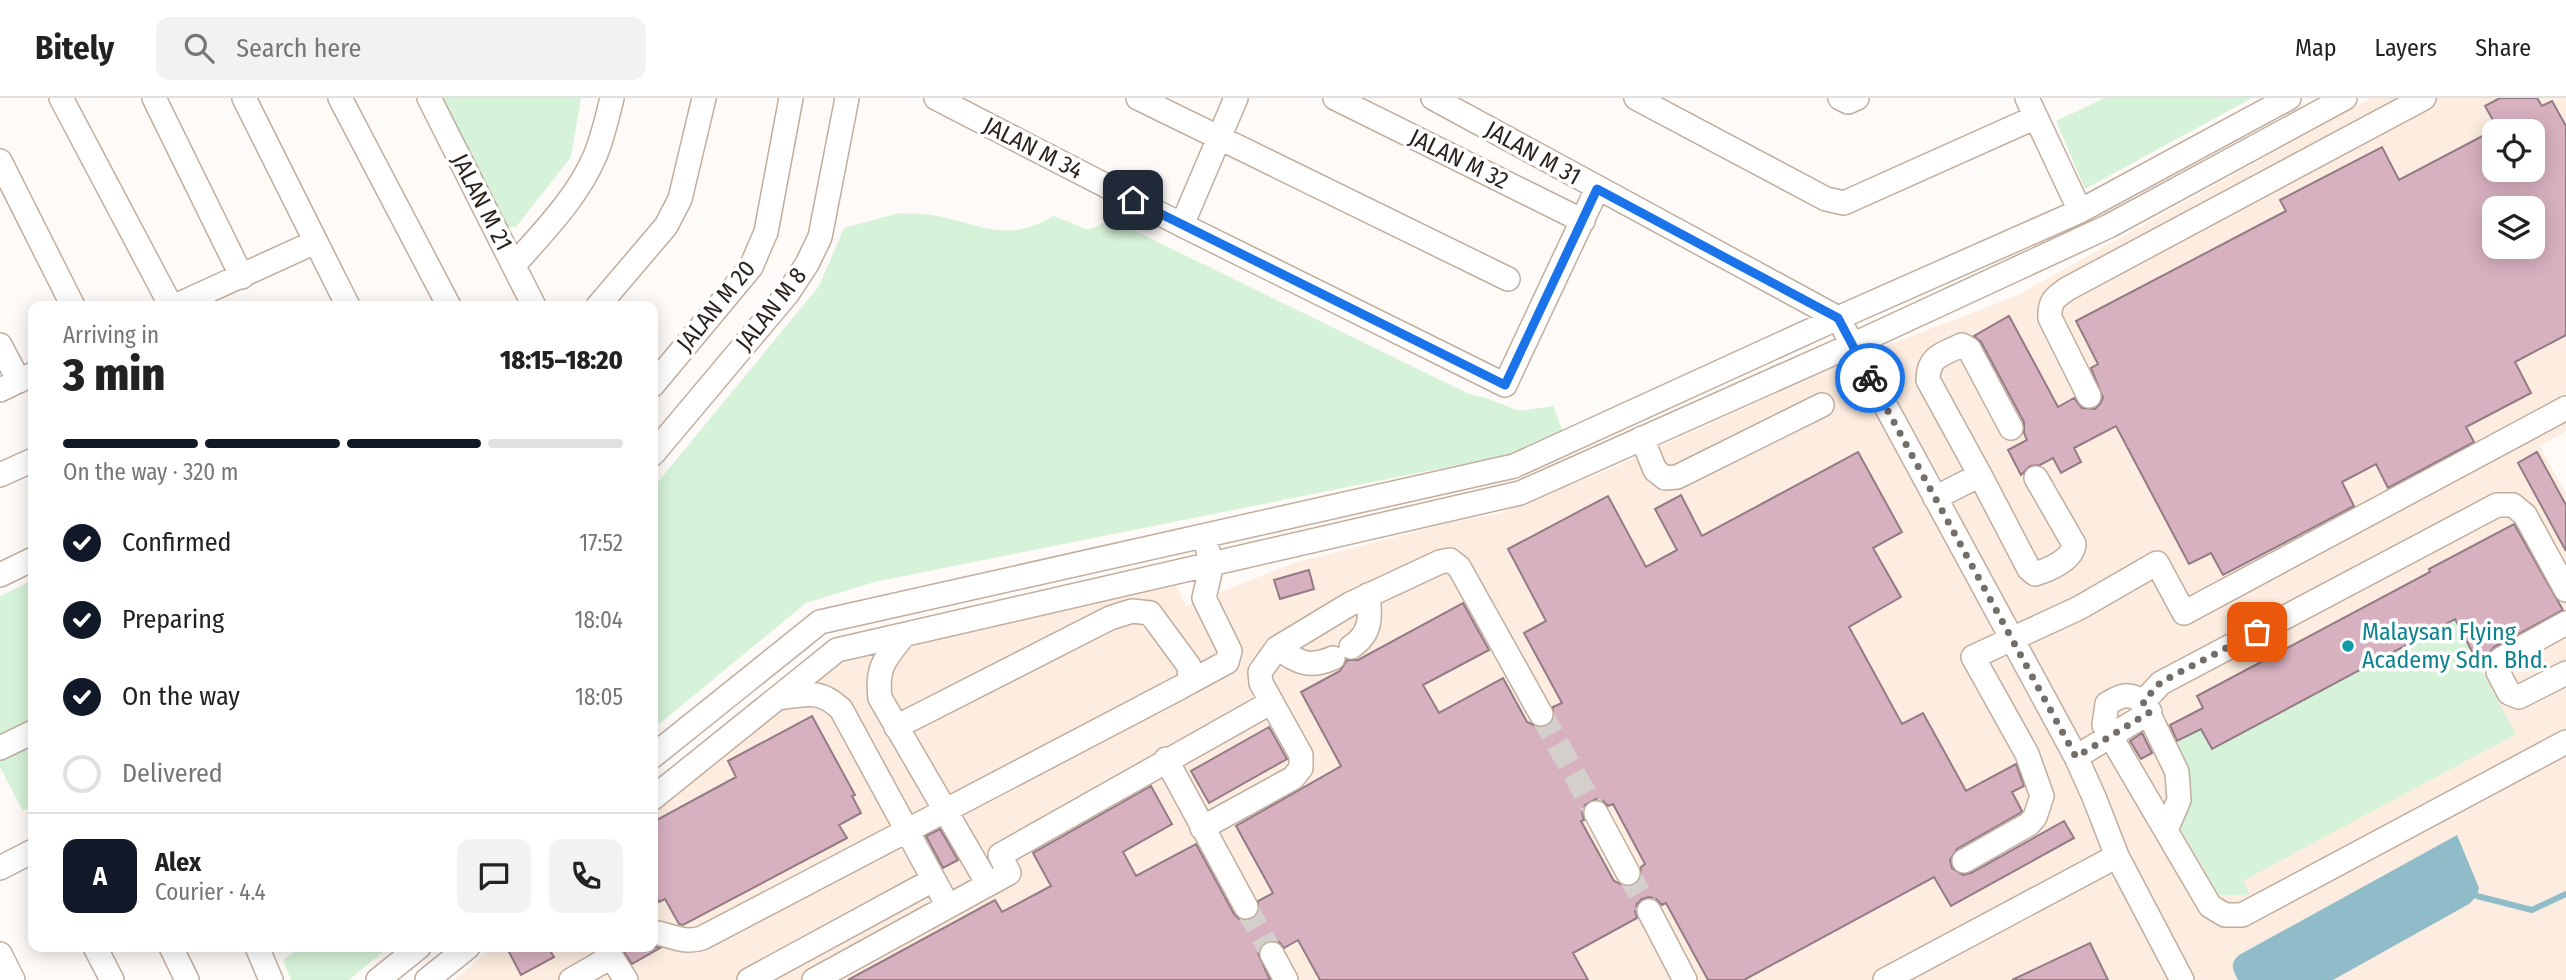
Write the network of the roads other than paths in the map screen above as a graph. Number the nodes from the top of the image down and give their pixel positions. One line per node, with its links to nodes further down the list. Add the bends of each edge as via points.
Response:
1 (61, 98): 33 (street)
2 (154, 98): 30 (street)
3 (244, 98): 28 (street)
4 (340, 98): 36 (street)
5 (429, 98): 29 (street, JALAN M 21)
6 (612, 98): 29 (street, via 603,137 585,178)
7 (704, 98): 38 (street, via 675,212)
8 (791, 98): 42 (street, JALAN M 20, via 761,248 751,267)
9 (847, 98): 50 (street, JALAN M 8, via 820,237 807,264)
10 (936, 98): 27 (street, JALAN M 34)
11 (1138, 98): 22 (street)
12 (1236, 98): 22 (street)
13 (1335, 98): 26 (street, JALAN M 32)
14 (1433, 98): 24 (street, JALAN M 31)
15 (1636, 98): 21 (street, via 1826,200 1843,203)
16 (1840, 98): 17 (street, via 1848,102)
17 (1857, 98)
18 (2289, 98): 25 (street)
19 (2346, 98): 41 (street, via 2109,226)
20 (2424, 98): 45 (street, via 2053,299 2050,318)
21 (2031, 107): 25 (street)
22 (1218, 138): 27 (street); 31 (street)
23 (0, 161): 32 (street)
24 (1597, 189): 26 (street, JALAN M 31); 39 (street, JALAN M 31)
25 (2080, 211): 39 (street)
26 (1583, 221): 44 (street, JALAN M 31)
27 (1182, 225): 44 (street, JALAN M 34)
28 (314, 242): 30 (street); 35 (street)
29 (514, 265): 37 (street, JALAN M 21)
30 (242, 277): 34 (street)
31 (1508, 279)
32 (70, 301)
33 (170, 301)
34 (185, 301)
35 (345, 301)
36 (446, 301)
37 (532, 301)
38 (602, 301)
39 (1838, 318): 41 (street); 56 (street, via 1514,466)
40 (0, 345): 43 (street)
41 (1852, 345): 49 (street); 55 (street)
42 (658, 379)
43 (17, 382)
44 (1505, 385)
45 (2089, 396)
46 (1822, 405): 49 (street, via 1676,477 1665,478 1655,470)
47 (2566, 408): 65 (street, via 2184,613 2157,563)
48 (2011, 428): 53 (street, via 1969,349 1962,345 1935,358 1928,368 1928,380)
49 (1642, 438): 59 (street, via 1520,493)
50 (658, 448)
51 (28, 462): 52 (street)
52 (0, 475)
53 (1980, 475): 54 (street, via 2035,574 2070,556 2074,549); 55 (street)
54 (2036, 478)
55 (1936, 498): 65 (street)
56 (1205, 536): 59 (street); 78 (street, via 820,622)
57 (2558, 556): 61 (street); 71 (street, via 2525,515 2513,505 2497,505 2161,682)
58 (28, 561): 60 (street)
59 (1212, 564): 64 (street); 68 (street, via 1204,598 1230,651 1227,662)
60 (0, 575)
61 (2566, 590)
62 (1368, 595): 66 (street); 66 (street, via 1367,633 1342,652 1318,664 1301,663); 72 (street, via 1440,562 1460,567)
63 (2566, 623): 67 (street, via 2501,659 2498,672 2509,693 2519,697)
64 (904, 635): 69 (street, via 837,650); 73 (street, via 877,679 880,698)
65 (2014, 640): 79 (street); 89 (street, via 1973,657 2027,754 2042,796 2029,824)
66 (1277, 648): 70 (street, via 1260,672)
67 (2566, 673)
68 (1190, 682): 73 (street, via 1189,666 1150,613 1132,611); 82 (street)
69 (778, 698): 81 (street); 85 (street, via 814,694 830,698 841,709)
70 (1270, 703): 80 (street); 84 (street, via 1301,755 1301,768 1293,778)
71 (2147, 707): 75 (street, via 2133,695 2122,695 2107,704 2104,725); 86 (street, via 2177,772 2179,800)
72 (1541, 714)
73 (896, 727): 82 (street)
74 (28, 734): 77 (street)
75 (2111, 736): 79 (street); 86 (street)
76 (2566, 741): 86 (street, via 2242,915 2225,915 2210,906)
77 (0, 748)
78 (658, 753)
79 (2076, 757): 88 (street)
80 (1166, 760): 84 (street); 93 (street, via 1000,855 1009,873)
81 (658, 794)
82 (944, 811): 85 (street); 93 (street)
83 (1596, 813): 91 (street)
84 (1202, 828): 95 (street)
85 (907, 829): 92 (street); 97 (street, via 702,938 692,942)
86 (2166, 830)
87 (28, 854): 90 (street)
88 (2117, 856): 118 (street); 119 (street)
89 (1964, 860)
90 (0, 868)
91 (1629, 873)
92 (933, 880): 94 (street); 114 (street)
93 (988, 884): 94 (street)
94 (948, 906): 115 (street)
95 (1246, 907)
96 (1649, 911): 117 (street)
97 (658, 934)
98 (98, 952): 107 (street)
99 (173, 952): 108 (street)
100 (259, 952): 109 (street)
101 (413, 952): 110 (street)
102 (462, 952): 111 (street)
103 (608, 952): 112 (street); 113 (street)
104 (0, 954): 106 (street)
105 (1272, 954): 116 (street)
106 (13, 980)
107 (112, 980)
108 (187, 980)
109 (271, 980)
110 (378, 980)
111 (427, 980)
112 (570, 980)
113 (626, 980)
114 (749, 980)
115 (814, 980)
116 (1286, 980)
117 (1685, 980)
118 (1885, 980)
119 (2182, 980)

